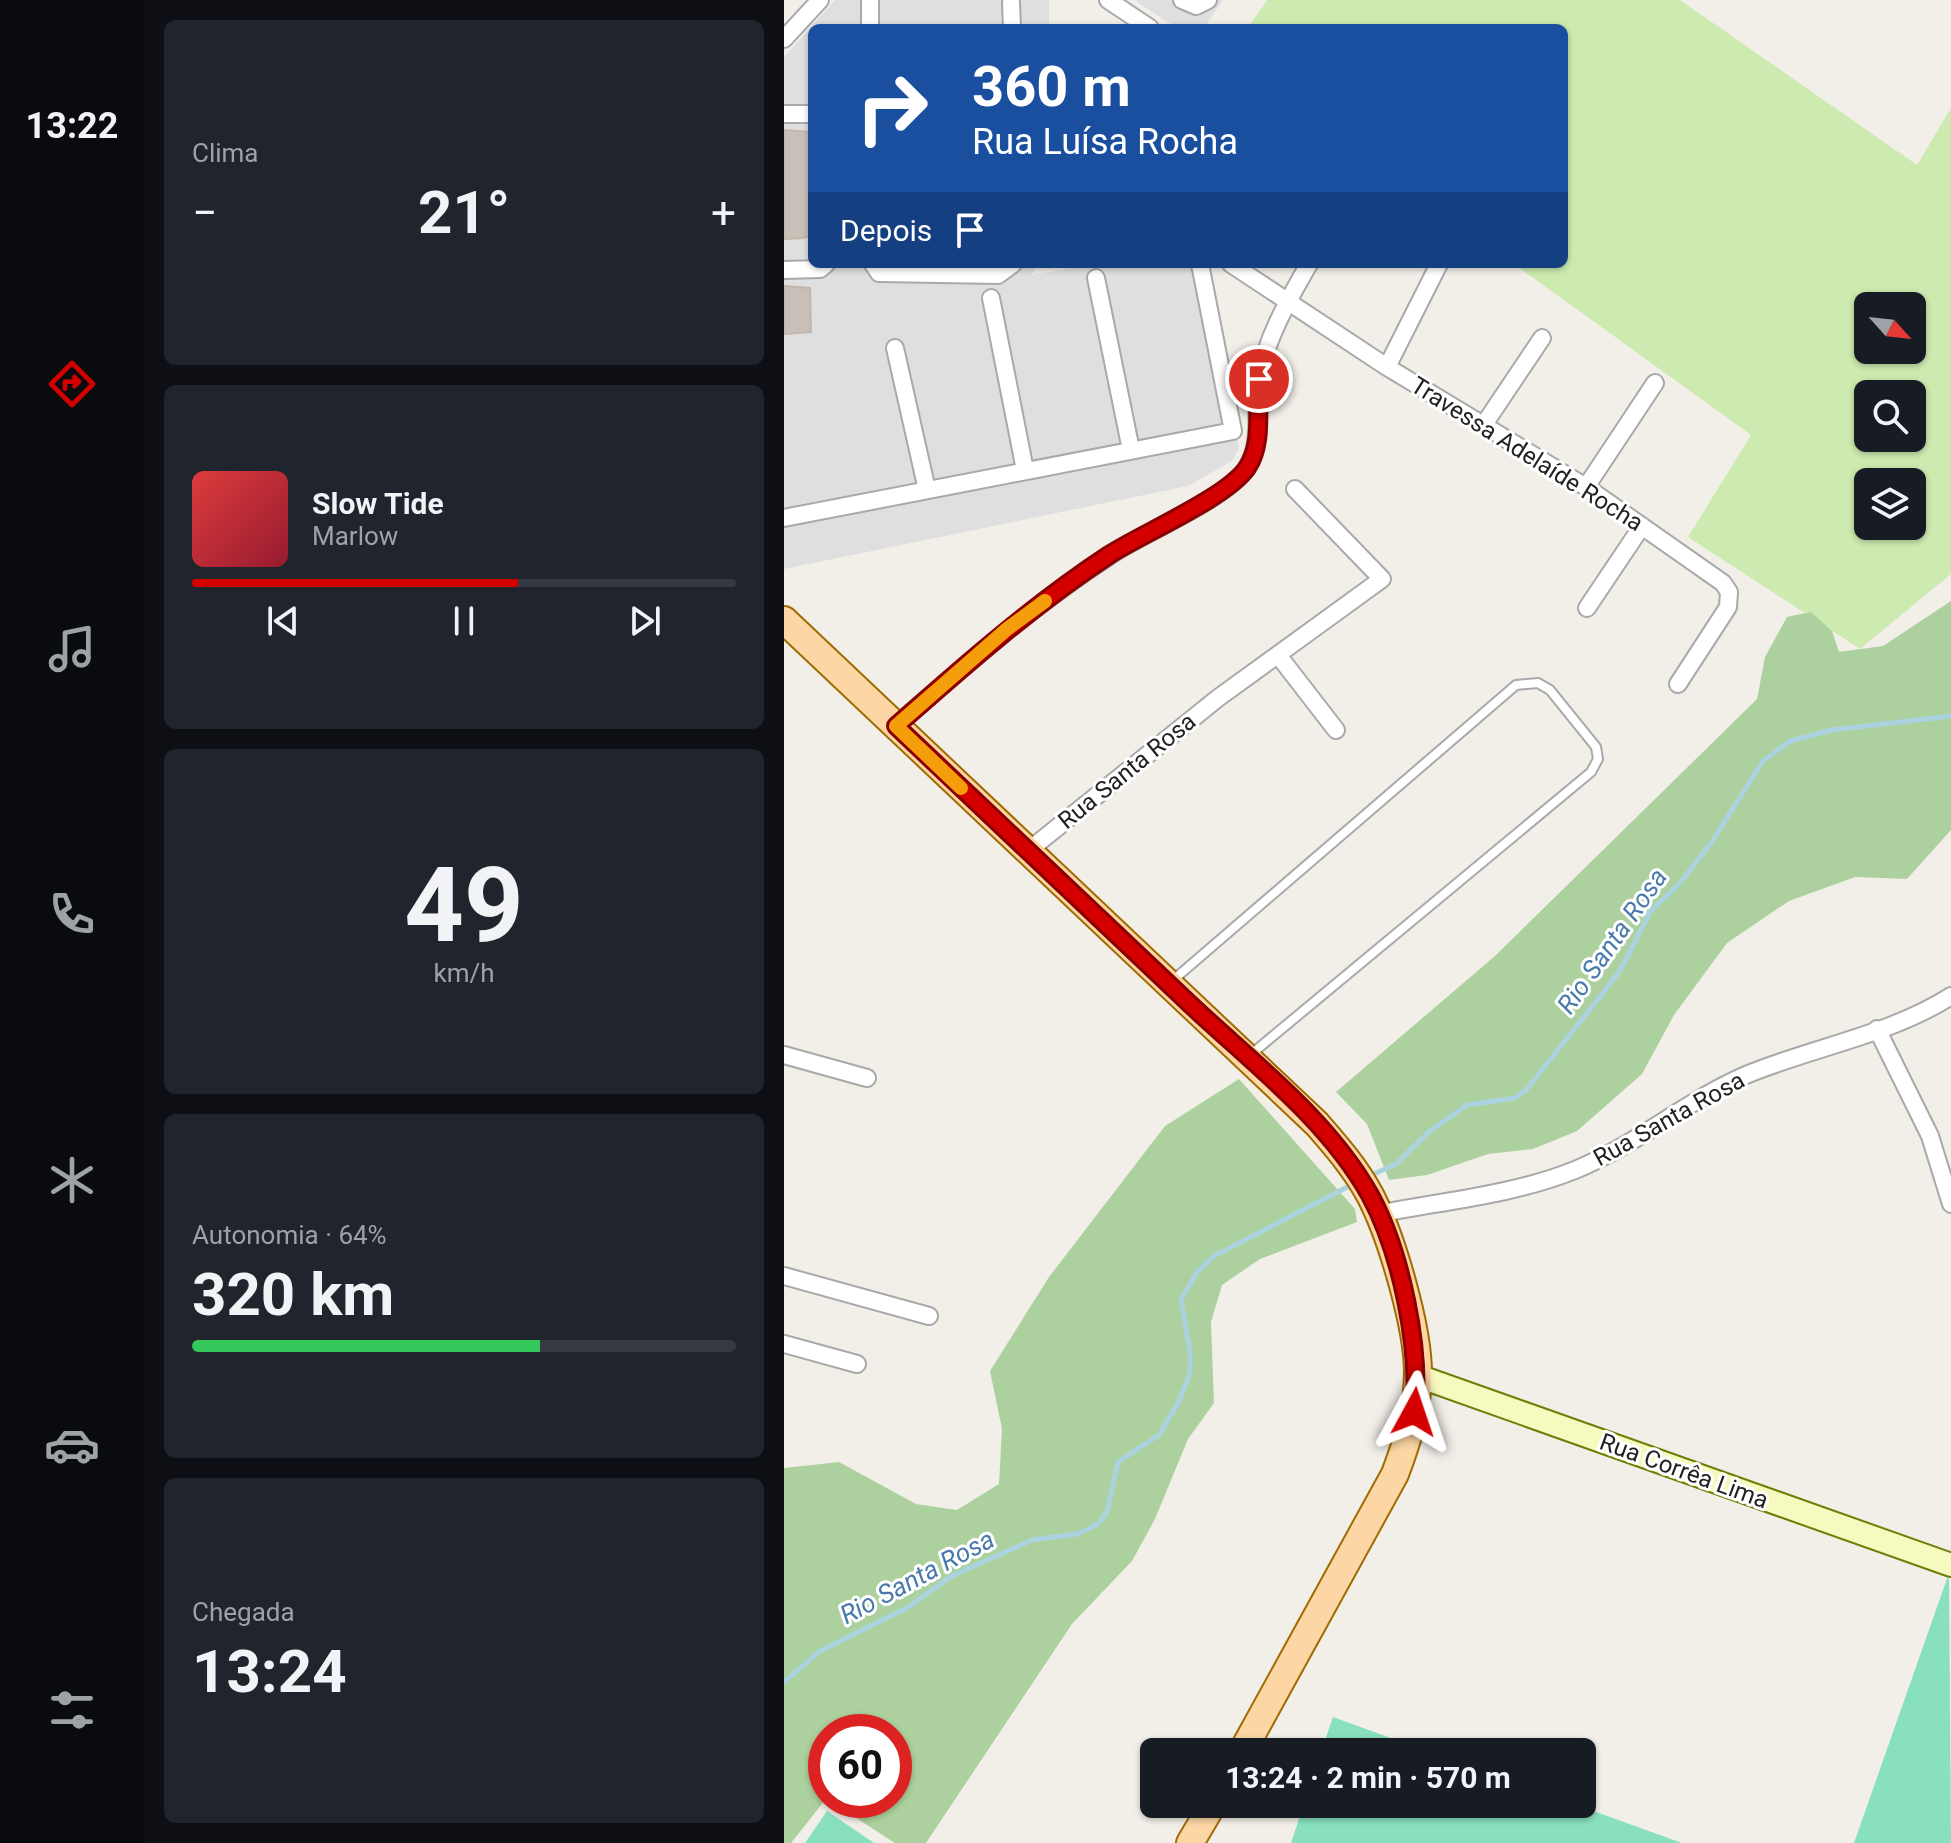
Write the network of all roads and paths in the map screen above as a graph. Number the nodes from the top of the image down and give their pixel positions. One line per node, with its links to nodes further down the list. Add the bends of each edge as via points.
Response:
1 (820, 0): 10 (street)
2 (870, 0): 7 (street)
3 (1108, 0): 9 (street)
4 (1182, 0): 5 (street, via 1196,6)
5 (1208, 0)
6 (1011, 3): 8 (street)
7 (870, 24)
8 (1012, 24)
9 (1144, 24)
10 (784, 39)
11 (784, 114): 12 (street)
12 (808, 114)
13 (821, 268): 20 (street)
14 (876, 268): 15 (street, via 879,273 998,275)
15 (1008, 268)
16 (1201, 268): 29 (street, via 1233,431)
17 (1237, 268): 23 (street, Travessa Adelaíde Rocha)
18 (1307, 268): 23 (street)
19 (1437, 268): 26 (street)
20 (784, 270)
21 (1096, 278): 29 (street)
22 (991, 298): 30 (street)
23 (1288, 300): 26 (street, Travessa Adelaíde Rocha); 40 (street, via 1259,379 1254,454 1238,478 1109,555)
24 (1542, 338): 28 (street)
25 (895, 348): 33 (street)
26 (1387, 367): 28 (street, Travessa Adelaíde Rocha)
27 (1655, 383): 31 (street)
28 (1485, 423): 31 (street, Travessa Adelaíde Rocha)
29 (1131, 450): 30 (street)
30 (1025, 470): 33 (street)
31 (1586, 487): 35 (street, Travessa Adelaíde Rocha)
32 (1295, 489): 38 (street, Rua Santa Rosa, via 1382,579)
33 (927, 490): 34 (street)
34 (784, 518)
35 (1642, 526): 36 (street); 39 (street, Travessa Adelaíde Rocha, via 1729,592 1724,616)
36 (1587, 608)
37 (784, 620): 40 (main road)
38 (1278, 655): 41 (street); 42 (street, Rua Santa Rosa)
39 (1678, 684)
40 (896, 726): 42 (main road)
41 (1336, 730)
42 (1028, 851): 43 (main road)
43 (1169, 984): 47 (main road); 47 (lane, via 1516,685 1538,683 1550,690 1596,747 1598,759 1591,772)
44 (1951, 996): 45 (street, Rua Santa Rosa)
45 (1877, 1029): 49 (street, via 1930,1136); 50 (street, Rua Santa Rosa, via 1742,1077 1574,1170 1508,1190)
46 (784, 1055): 48 (street)
47 (1247, 1058): 50 (main road, via 1317,1124 1348,1160)
48 (867, 1078)
49 (1951, 1204)
50 (1375, 1206): 55 (main road, via 1414,1337)
51 (784, 1276): 52 (street)
52 (929, 1316)
53 (784, 1344): 54 (street)
54 (857, 1364)
55 (1418, 1376): 56 (street, Rua Corrêa Lima); 57 (main road, via 1414,1412 1395,1474)
56 (1951, 1565)
57 (1250, 1738)
58 (1205, 1818): 59 (main road)
59 (1190, 1843)

